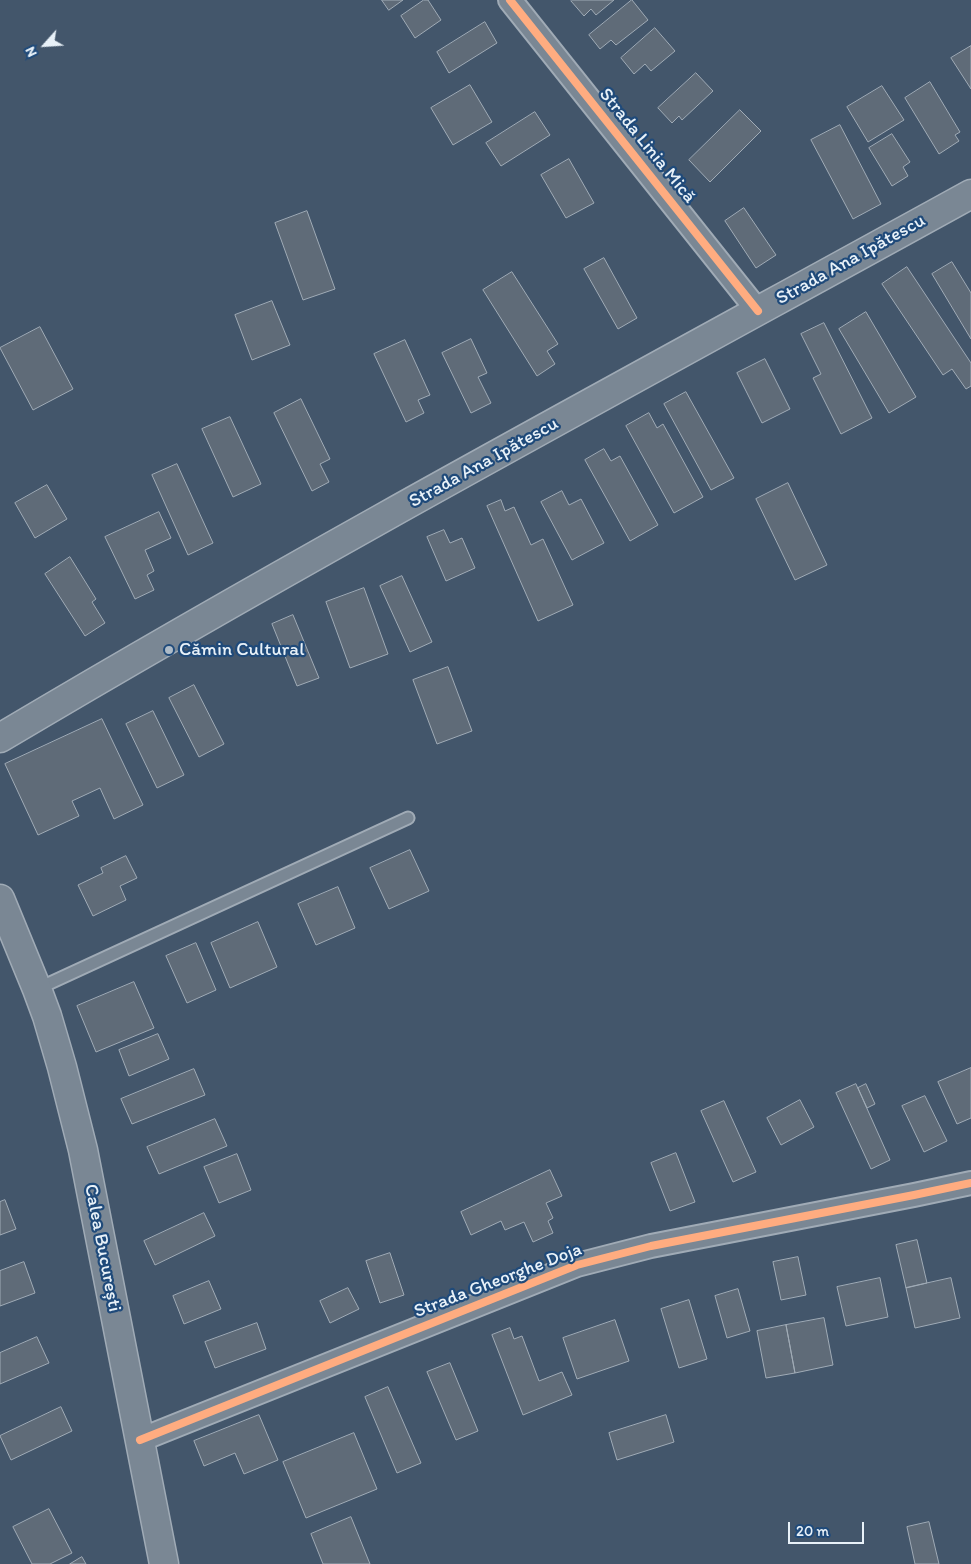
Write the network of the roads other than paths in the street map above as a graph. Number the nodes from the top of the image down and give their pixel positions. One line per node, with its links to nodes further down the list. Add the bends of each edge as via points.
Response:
1 (510, 0): 3 (street, Strada Linia Mică)
2 (971, 194): 3 (main road, Strada Ana Ipătescu)
3 (758, 311): 4 (main road, Strada Ana Ipătescu, via 338,543)
4 (0, 738)
5 (408, 818): 9 (lane)
6 (0, 899): 8 (main road, Calea București)
7 (0, 915): 8 (main road, Calea București)
8 (16, 939): 9 (main road, Calea București)
9 (37, 989): 11 (main road, Calea București, via 62,1067 83,1150)
10 (971, 1183): 11 (street, Strada Gheorghe Doja, via 651,1246 577,1265)
11 (140, 1440): 12 (main road, Calea București)
12 (164, 1564)

